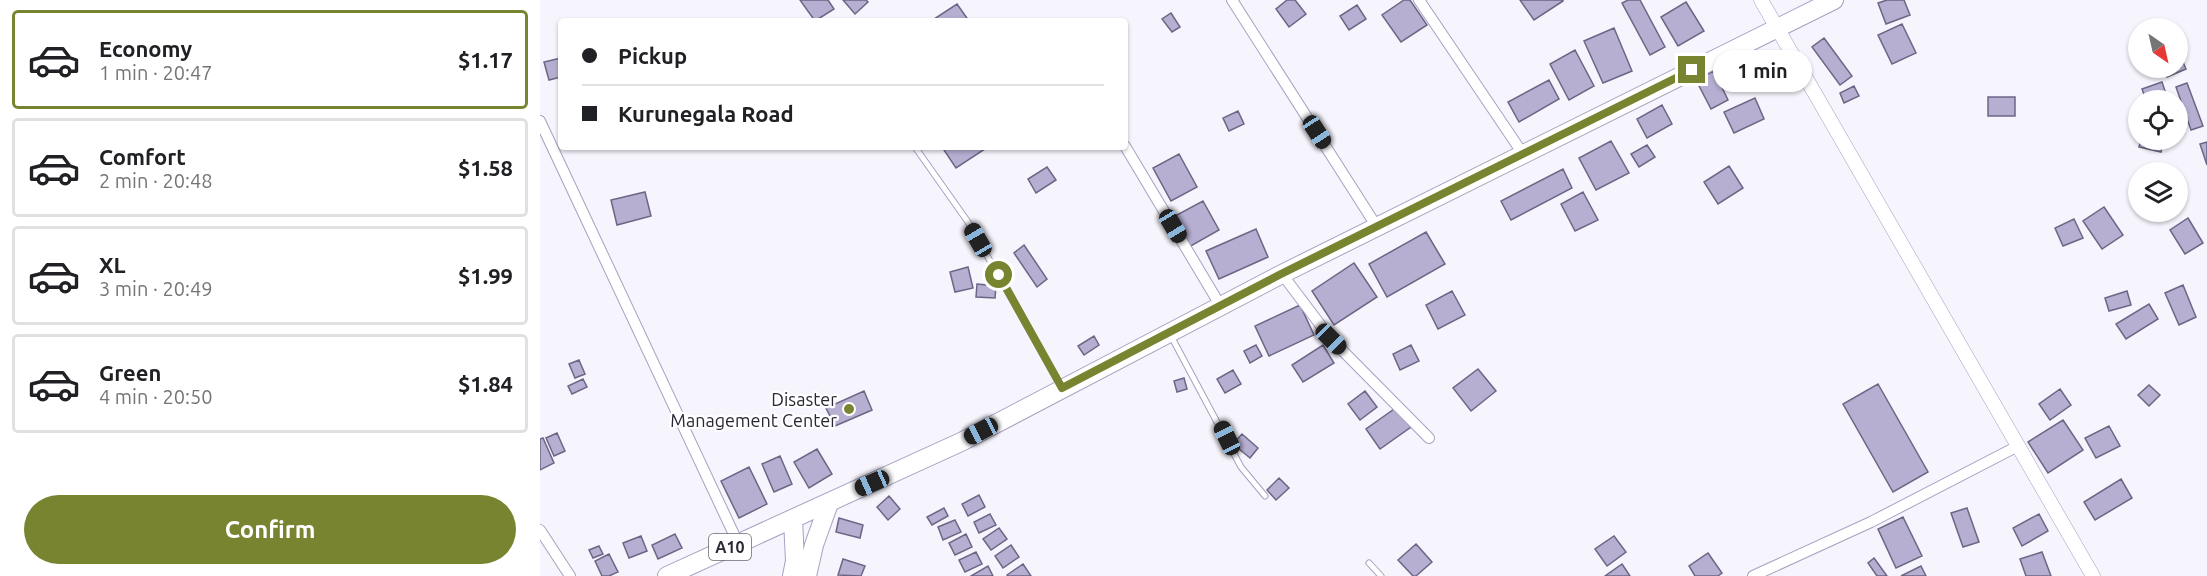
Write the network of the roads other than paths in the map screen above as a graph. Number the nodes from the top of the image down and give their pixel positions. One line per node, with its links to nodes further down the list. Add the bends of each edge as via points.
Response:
1 (1232, 0): 10 (street)
2 (1419, 0): 9 (street)
3 (1761, 0): 5 (street)
4 (1834, 0): 5 (main road, A10)
5 (1777, 28): 9 (main road, A10); 16 (street)
6 (540, 121): 21 (street)
7 (917, 150): 14 (lane, via 968,222)
8 (1127, 150): 12 (street)
9 (1523, 154): 10 (main road, A10)
10 (1377, 227): 11 (main road, A10)
11 (1281, 274): 12 (main road, A10); 15 (street, via 1331,339)
12 (1220, 305): 13 (main road, A10)
13 (1169, 332): 14 (main road, A10); 17 (lane, via 1241,467)
14 (1062, 388): 18 (main road, A10, via 952,446)
15 (1429, 438)
16 (2018, 446): 28 (street, via 1871,522); 29 (street)
17 (1265, 496)
18 (829, 502): 19 (main road, A10); 26 (main road)
19 (793, 519): 21 (main road, A10); 25 (main road)
20 (540, 530): 23 (street)
21 (738, 543): 24 (main road, A10)
22 (1369, 564): 27 (lane)
23 (570, 576)
24 (667, 576)
25 (792, 576)
26 (807, 576)
27 (1381, 576)
28 (1753, 576)
29 (2093, 576)

